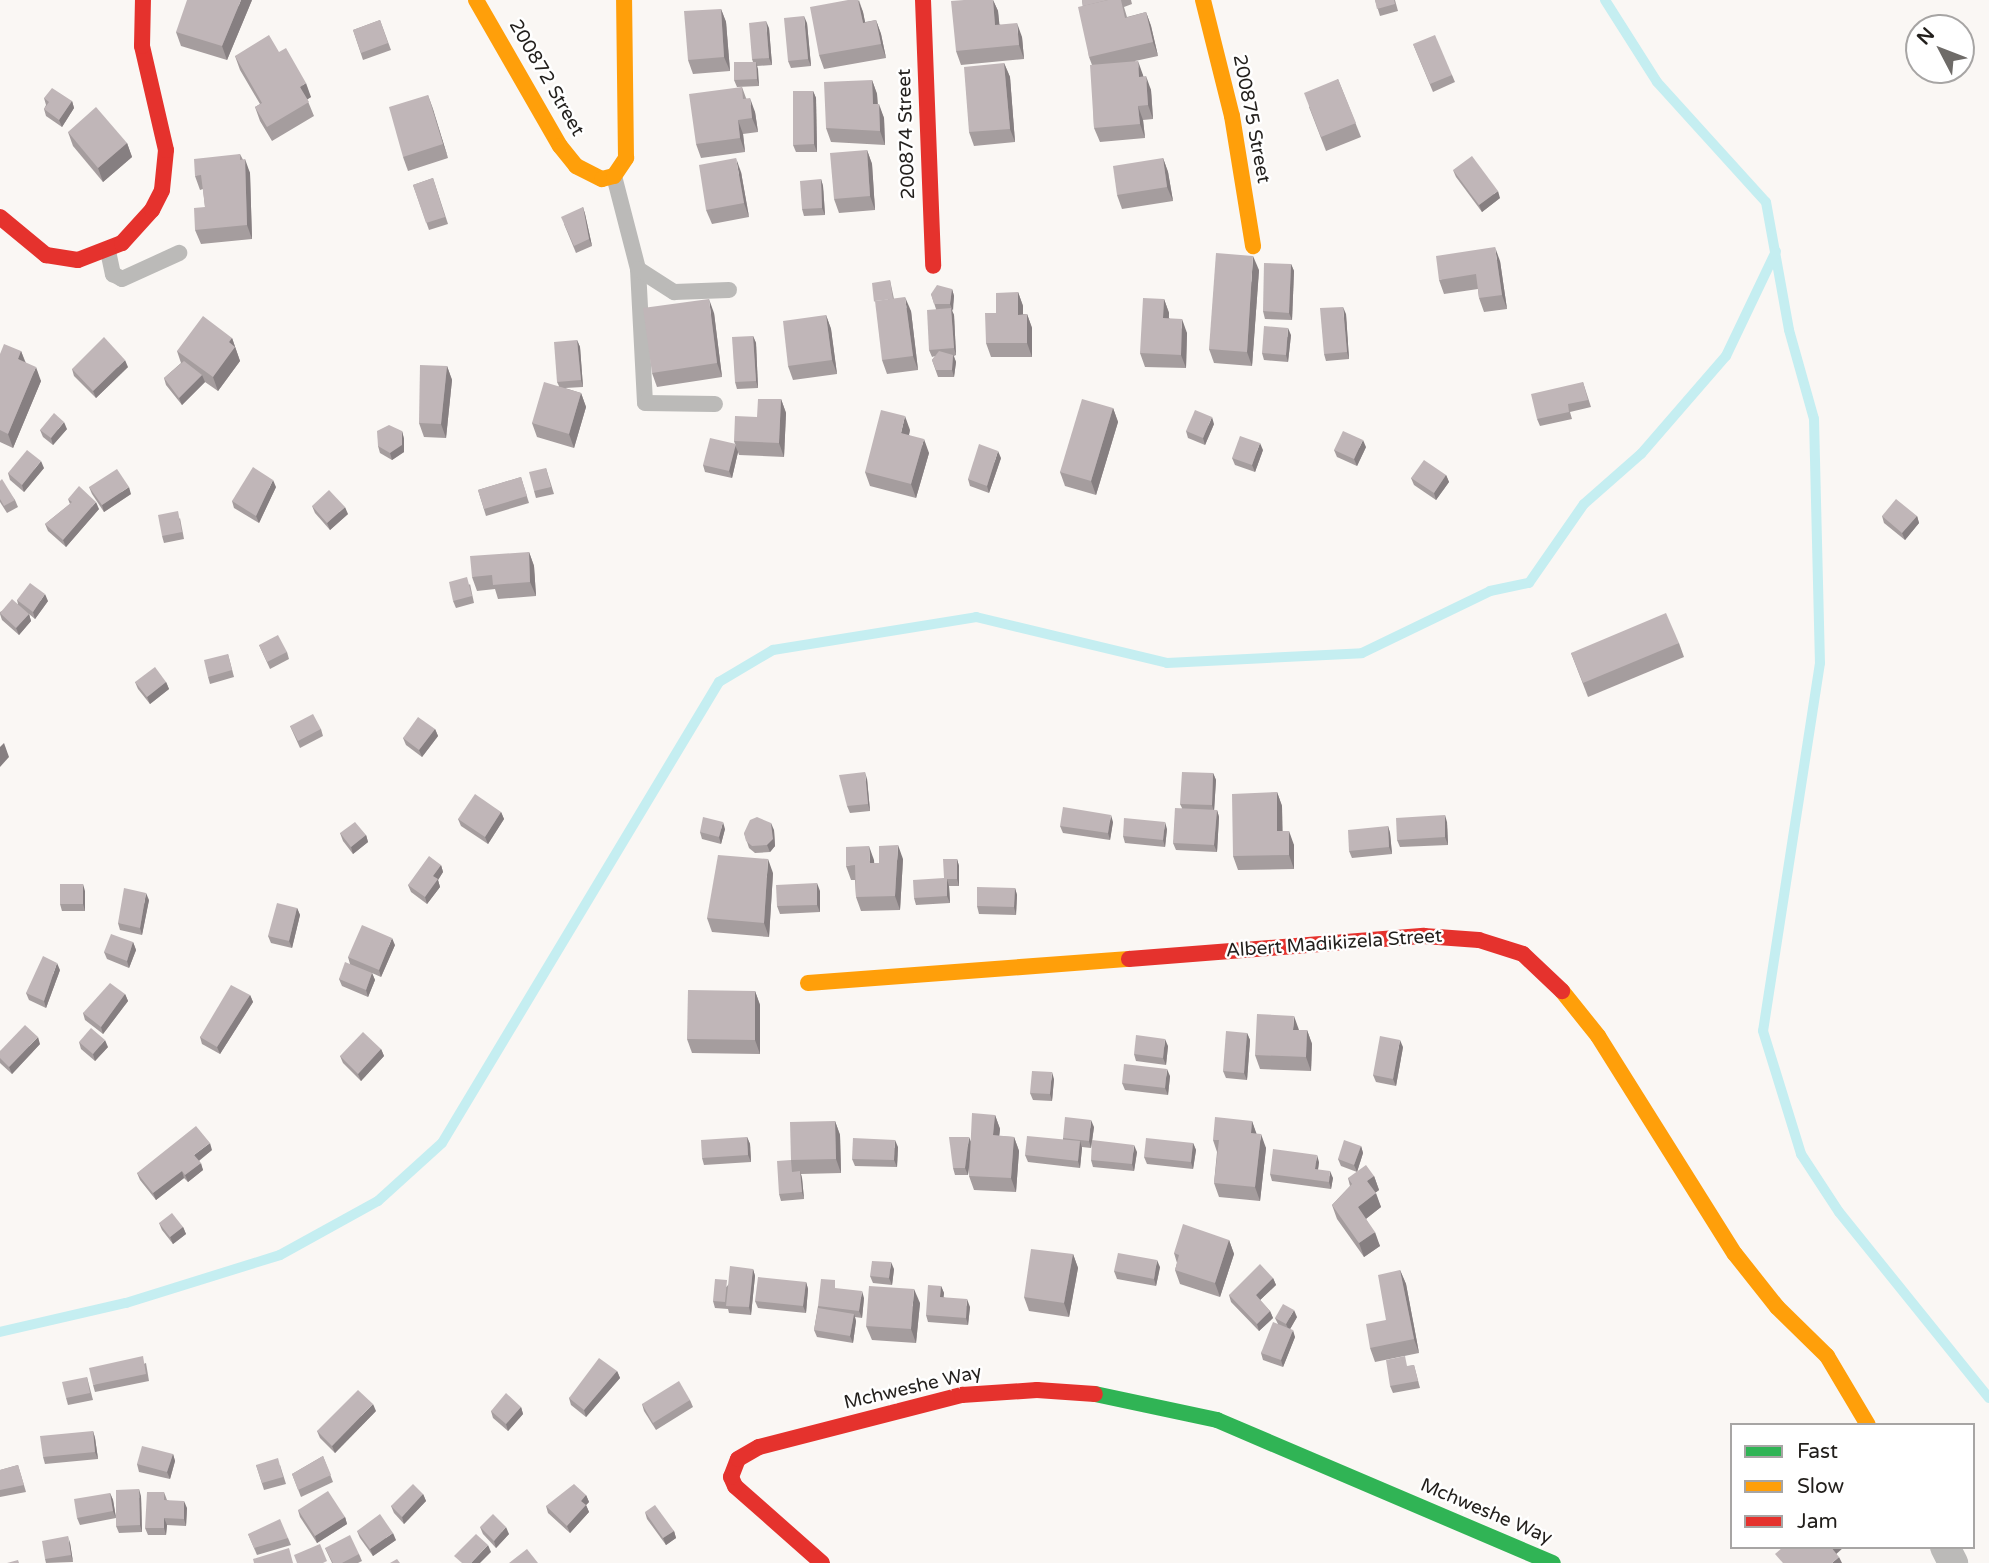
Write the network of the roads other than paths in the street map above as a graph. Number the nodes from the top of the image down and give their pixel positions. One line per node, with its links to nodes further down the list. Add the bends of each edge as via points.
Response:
1 (143, 0): 9 (street, via 142,46 163,130 164,173 152,210 135,231)
2 (476, 0): 6 (street, 200872 Street, via 560,146 586,174 602,179)
3 (624, 0): 6 (street, via 627,144)
4 (923, 0): 11 (street, 200874 Street)
5 (1203, 0): 8 (street, 200875 Street, via 1232,116)
6 (618, 172): 12 (lane)
7 (0, 217): 9 (street, via 46,255 94,257)
8 (1253, 246)
9 (108, 251): 10 (lane, via 113,274 122,279)
10 (179, 253)
11 (933, 266)
12 (638, 269): 13 (lane, via 674,292); 14 (lane, via 645,402)
13 (729, 290)
14 (715, 404)
15 (808, 983): 16 (street, Albert Madikizela Street, via 1424,936 1479,940 1512,950 1541,967 1598,1035 1735,1254 1771,1300 1826,1356)
16 (1867, 1423)
17 (822, 1563): 18 (street, Mchweshe Way, via 735,1486 731,1477 738,1459 759,1447 962,1395 1037,1390 1115,1396 1217,1420)
18 (1553, 1563)

